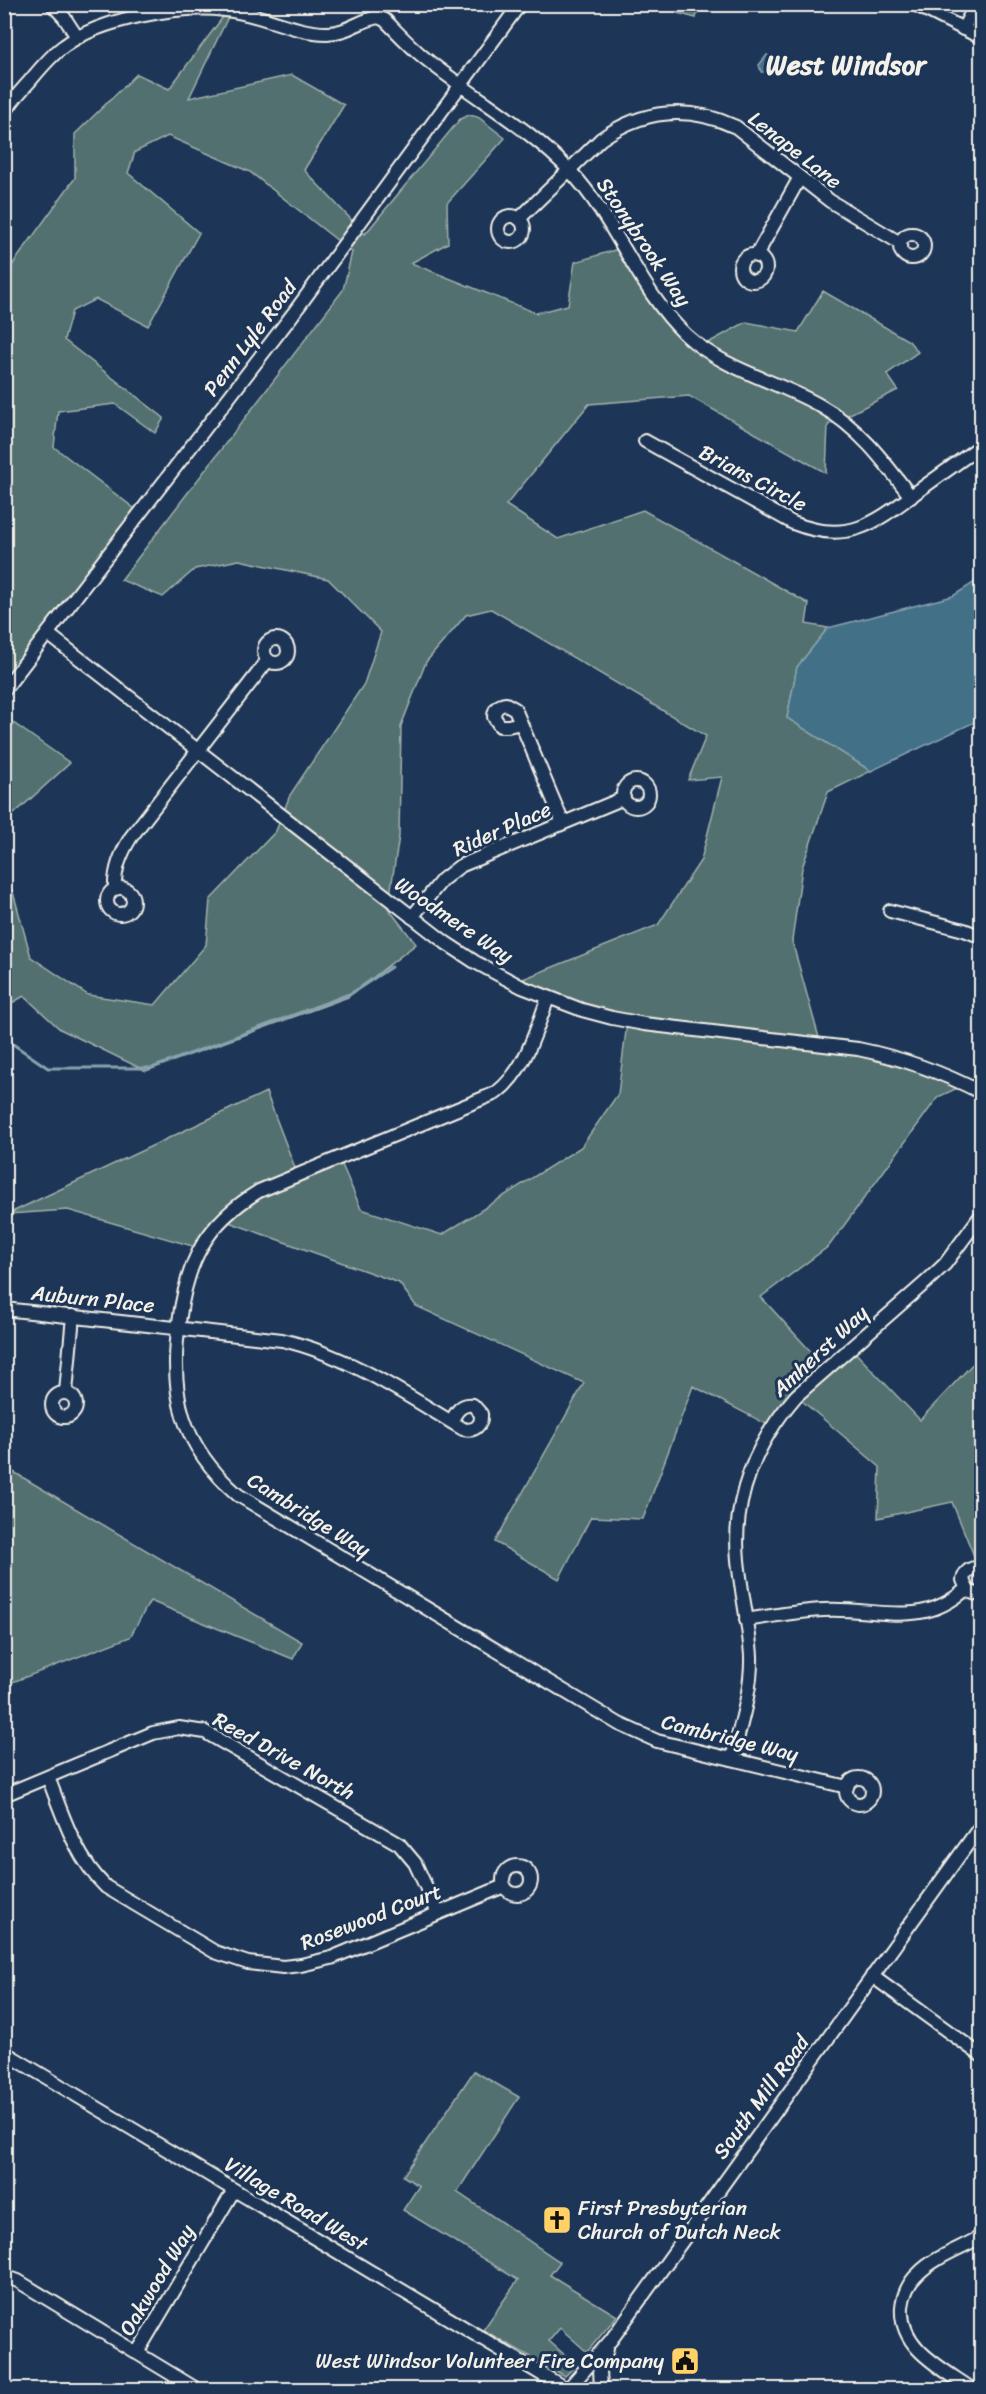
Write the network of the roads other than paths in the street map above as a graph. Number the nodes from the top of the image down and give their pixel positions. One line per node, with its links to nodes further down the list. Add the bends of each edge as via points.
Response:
1 (52, 4): 7 (street)
2 (520, 4): 9 (street, Penn Lyle Road)
3 (914, 4): 6 (street)
4 (976, 4): 6 (street)
5 (225, 7): 7 (street, via 152,13); 9 (street, Stonybrook Way, via 322,33 346,31 378,17)
6 (963, 29): 8 (street)
7 (77, 37): 10 (street, via 53,55)
8 (981, 38)
9 (461, 84): 11 (street, Stonybrook Way, via 539,142); 19 (street, Penn Lyle Road, via 293,314)
10 (4, 115)
11 (569, 170): 12 (street, Lenape Lane, via 615,129 644,116 675,112 704,115 736,127); 13 (street, Lenape Lane); 18 (street, Stonybrook Way, via 599,206 659,303 686,335 720,360 834,414 867,441)
12 (799, 179): 14 (street, Lenape Lane); 15 (street)
13 (519, 219)
14 (900, 243)
15 (756, 256)
16 (645, 441): 18 (street, Brians Circle, via 793,524 818,531 862,528)
17 (981, 445): 18 (street, Brians Circle)
18 (911, 497)
19 (48, 634): 21 (street, Penn Lyle Road); 23 (street, Woodmere Way)
20 (268, 660): 23 (street)
21 (4, 690)
22 (521, 723): 25 (street)
23 (196, 751): 26 (street, via 131,837 114,876); 28 (street, Woodmere Way)
24 (624, 798): 25 (street, Rider Place)
25 (563, 823): 28 (street, Rider Place, via 460,866 442,880)
26 (115, 888)
27 (890, 911): 29 (street)
28 (412, 917): 30 (street, Woodmere Way, via 475,962)
29 (981, 937)
30 (548, 998): 31 (street, Woodmere Way, via 644,1024 886,1055 941,1073); 35 (street, Cambridge Way, via 521,1065 496,1093 259,1191 228,1213 206,1237 190,1268)
31 (981, 1093)
32 (980, 1218): 41 (street, Amherst Way, via 945,1264 810,1382 769,1431 750,1471 739,1514 738,1558)
33 (4, 1309): 34 (street, Auburn Place)
34 (73, 1316): 35 (street, Auburn Place); 36 (street)
35 (178, 1328): 37 (street, Auburn Place, via 282,1340 325,1352); 42 (street, Cambridge Way, via 175,1380 183,1417 199,1451 238,1495 619,1724 657,1741)
36 (66, 1392)
37 (451, 1422)
38 (981, 1569): 39 (street, via 974,1568 964,1575)
39 (966, 1589): 40 (street); 41 (street, via 936,1608 908,1615 822,1610)
40 (981, 1593)
41 (746, 1620): 42 (street, Amherst Way, via 750,1676)
42 (732, 1759): 44 (street, Cambridge Way)
43 (48, 1777): 45 (street, Reed Drive North); 48 (street, Reed Drive North, via 166,1729 205,1731 399,1844 415,1863); 48 (street, Rosewood Court, via 78,1850 95,1876 120,1896 231,1959 266,1966 318,1962)
44 (847, 1787)
45 (4, 1795)
46 (981, 1824): 49 (street, South Mill Road)
47 (504, 1886): 48 (street, Rosewood Court)
48 (438, 1913)
49 (872, 1976): 51 (street); 55 (street, South Mill Road)
50 (4, 2052): 52 (street, Village Road West)
51 (981, 2056)
52 (234, 2190): 56 (street, Oakwood Way); 57 (street, Village Road West)
53 (981, 2236): 60 (street, via 918,2273 905,2293 902,2314 903,2325 915,2347)
54 (4, 2276): 56 (street, Oakwood Way)
55 (611, 2340): 57 (street, South Mill Road); 59 (street, via 600,2369)
56 (137, 2353): 58 (street)
57 (568, 2389)
58 (198, 2390)
59 (601, 2390)
60 (973, 2390)

